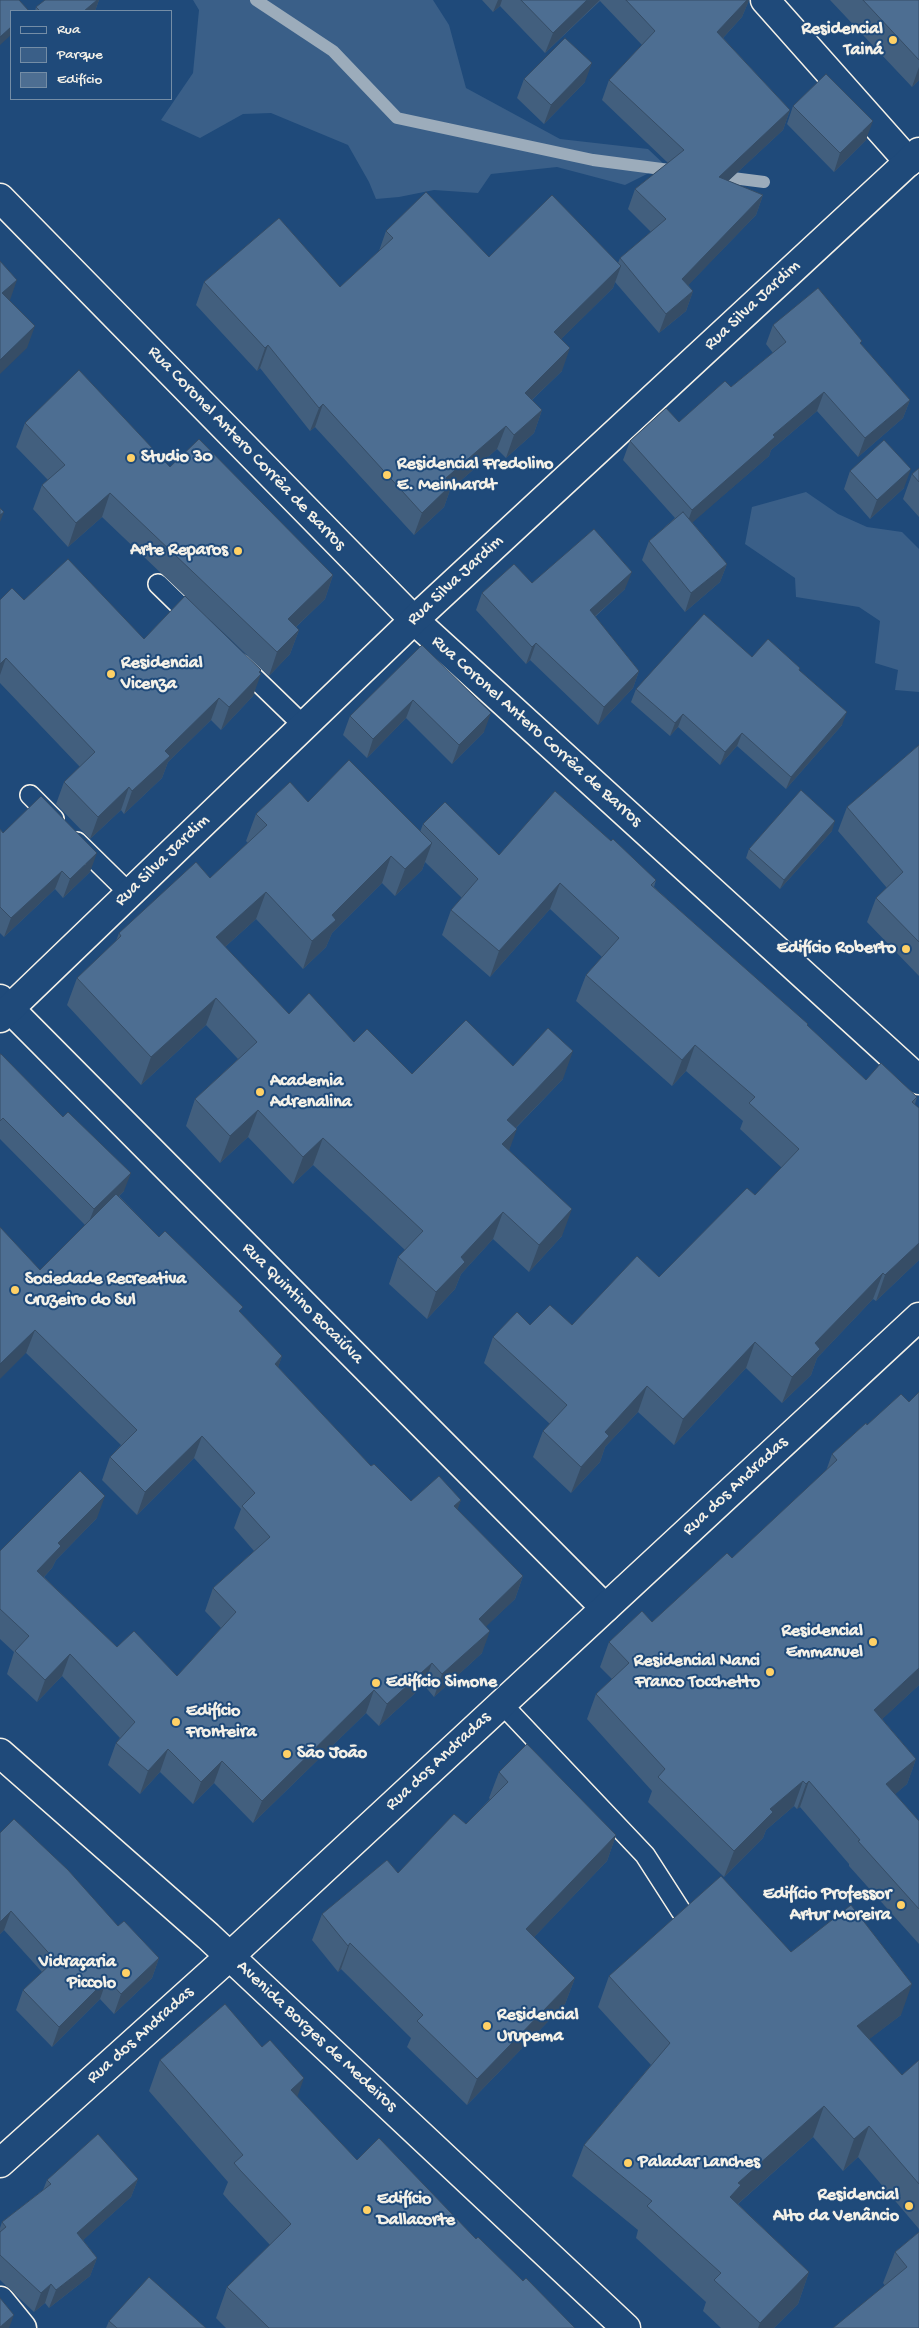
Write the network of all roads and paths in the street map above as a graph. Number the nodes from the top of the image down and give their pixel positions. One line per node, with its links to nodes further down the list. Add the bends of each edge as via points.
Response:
1 (765, 0): 2 (street)
2 (914, 157): 5 (street, Rua Silva Jardim)
3 (0, 198): 5 (street, Rua Coronel Antero Corrêa de Barros)
4 (158, 584): 6 (lane)
5 (414, 620): 8 (street, Rua Silva Jardim); 12 (street, Rua Coronel Antero Corrêa de Barros)
6 (207, 632)
7 (228, 652): 8 (lane)
8 (304, 726): 10 (street, Rua Silva Jardim)
9 (30, 795): 10 (lane)
10 (130, 894): 11 (street, Rua Silva Jardim)
11 (3, 1009): 14 (street, Rua Quintino Bocaiúva)
12 (919, 1080)
13 (919, 1317): 14 (street, Rua dos Andradas)
14 (605, 1608): 15 (street, Rua dos Andradas)
15 (502, 1704): 17 (lane, via 644,1855); 18 (street, Rua dos Andradas)
16 (0, 1753): 18 (street, Avenida Borges de Medeiros)
17 (681, 1911)
18 (230, 1956): 19 (street, Rua dos Andradas); 22 (street, Avenida Borges de Medeiros)
19 (0, 2164)
20 (0, 2301): 21 (street)
21 (22, 2328)
22 (626, 2328)

